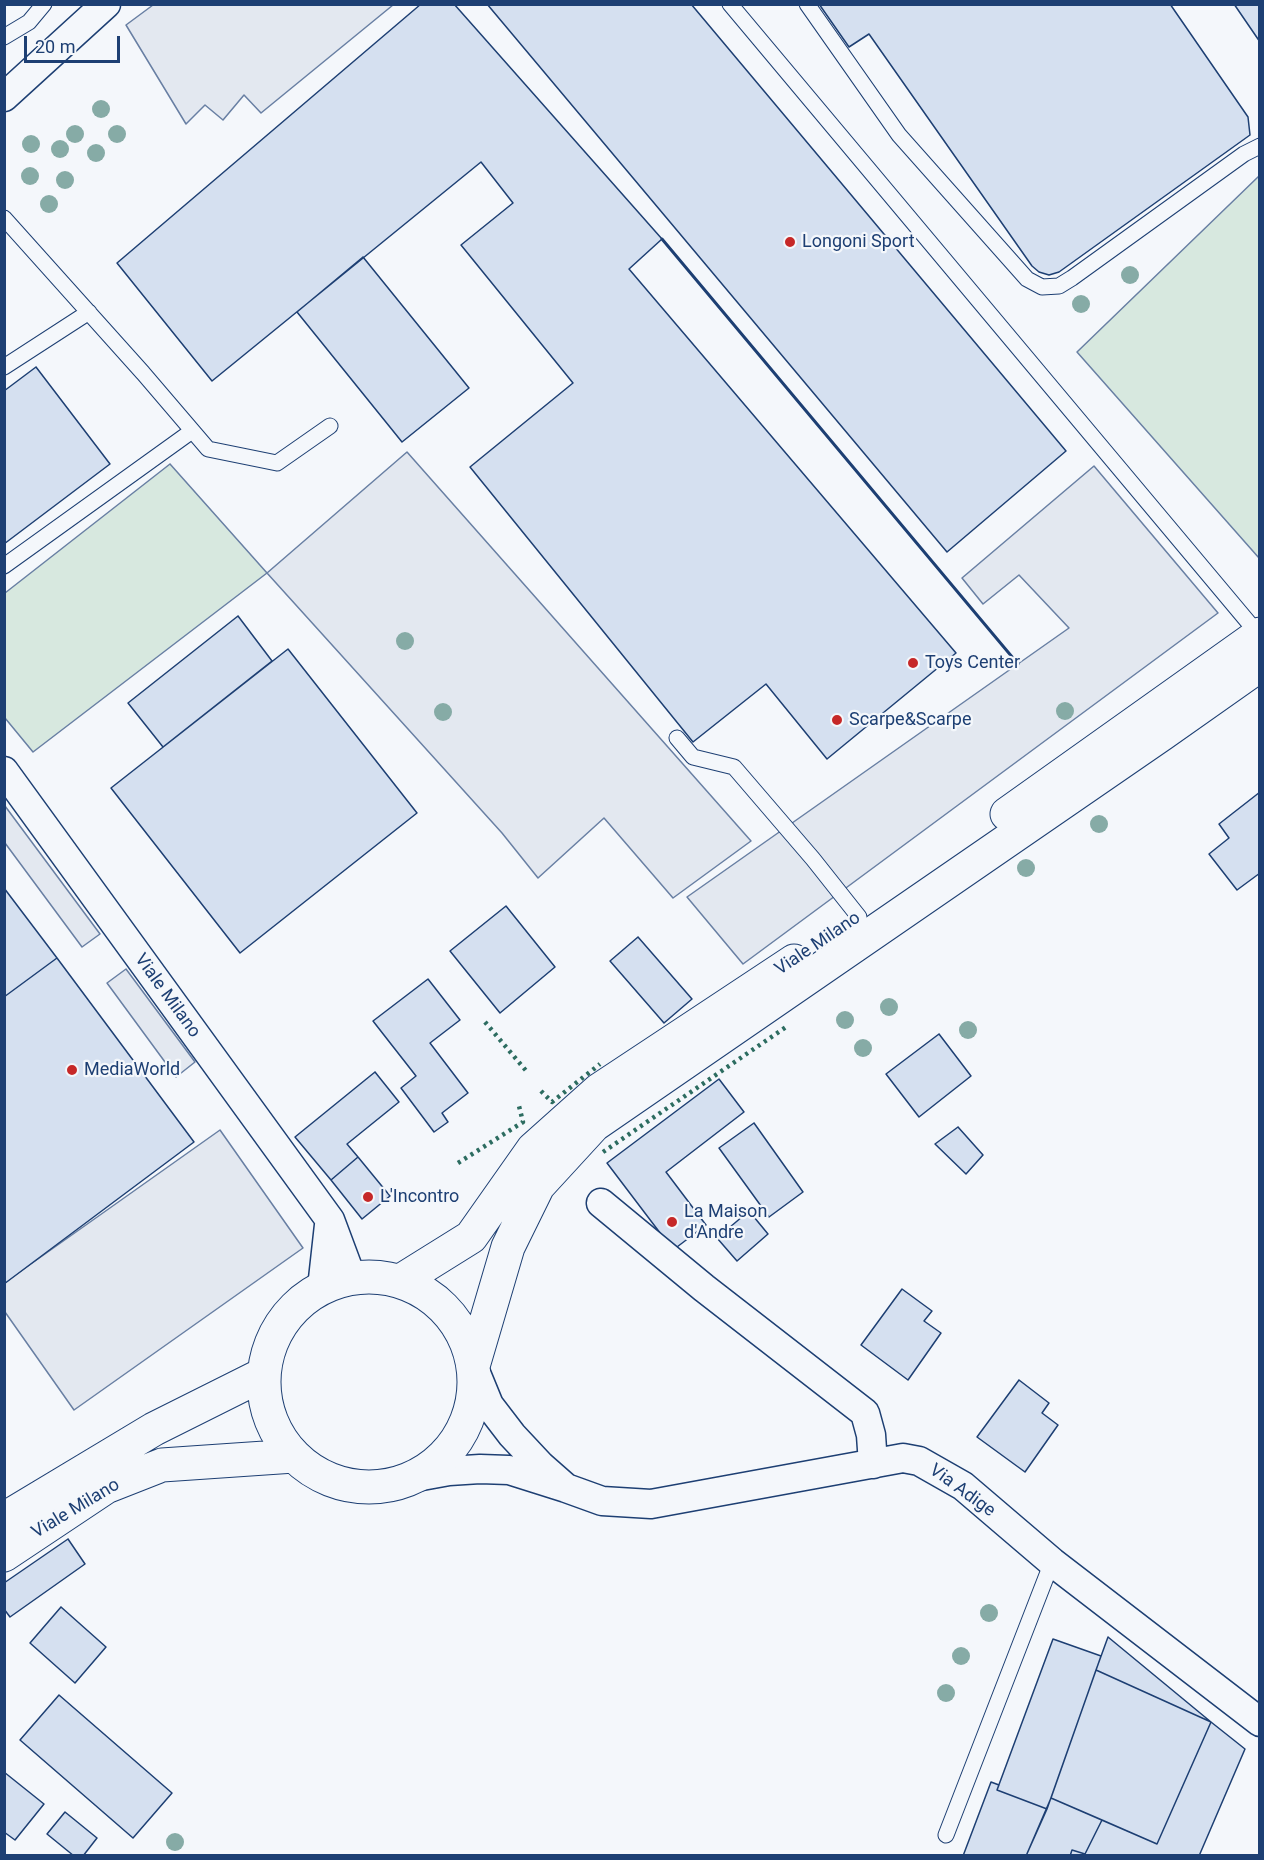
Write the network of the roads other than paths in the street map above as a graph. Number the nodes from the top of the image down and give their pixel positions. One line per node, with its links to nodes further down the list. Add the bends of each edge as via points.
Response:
1 (44, 4): 5 (lane, via 29,22)
2 (106, 4): 6 (street)
3 (730, 4): 14 (lane)
4 (807, 4): 7 (lane, via 899,135 1027,279 1042,287 1059,286 1072,278)
5 (4, 38)
6 (4, 97)
7 (1260, 146)
8 (4, 218): 9 (lane)
9 (88, 312): 10 (lane); 12 (lane)
10 (4, 367)
11 (330, 426): 12 (lane, via 277,463 208,449)
12 (192, 431): 13 (lane)
13 (4, 566)
14 (1259, 634): 18 (main road, Viale Milano)
15 (1260, 665): 22 (main road, via 594,1125 538,1185 507,1247)
16 (677, 738): 18 (lane, via 693,757 734,767)
17 (4, 771): 21 (street, Viale Milano, via 330,1220)
18 (859, 917): 20 (main road, Viale Milano, via 599,1090 533,1149 471,1237)
19 (601, 1203): 25 (street, via 865,1413)
20 (402, 1280): 21 (main road); 22 (main road, via 451,1314)
21 (336, 1283): 23 (main road, via 293,1310 273,1339)
22 (472, 1366): 26 (main road, via 473,1399 462,1431 442,1457); 27 (street, Via Adige, via 489,1405 512,1435)
23 (264, 1374): 24 (main road, via 266,1404 276,1432); 28 (main road, via 154,1429)
24 (294, 1456): 26 (main road, via 320,1476 351,1486 385,1487); 29 (main road, Viale Milano, via 162,1465 106,1487)
25 (873, 1464): 27 (street, Via Adige, via 651,1504 602,1501); 30 (street, Via Adige, via 903,1458 934,1468 963,1486)
26 (416, 1477): 27 (street, Via Adige, via 449,1471 509,1470)
27 (566, 1488)
28 (4, 1520)
29 (4, 1555)
30 (1052, 1562): 31 (street, Via Adige); 32 (lane)
31 (1260, 1722)
32 (946, 1835)

